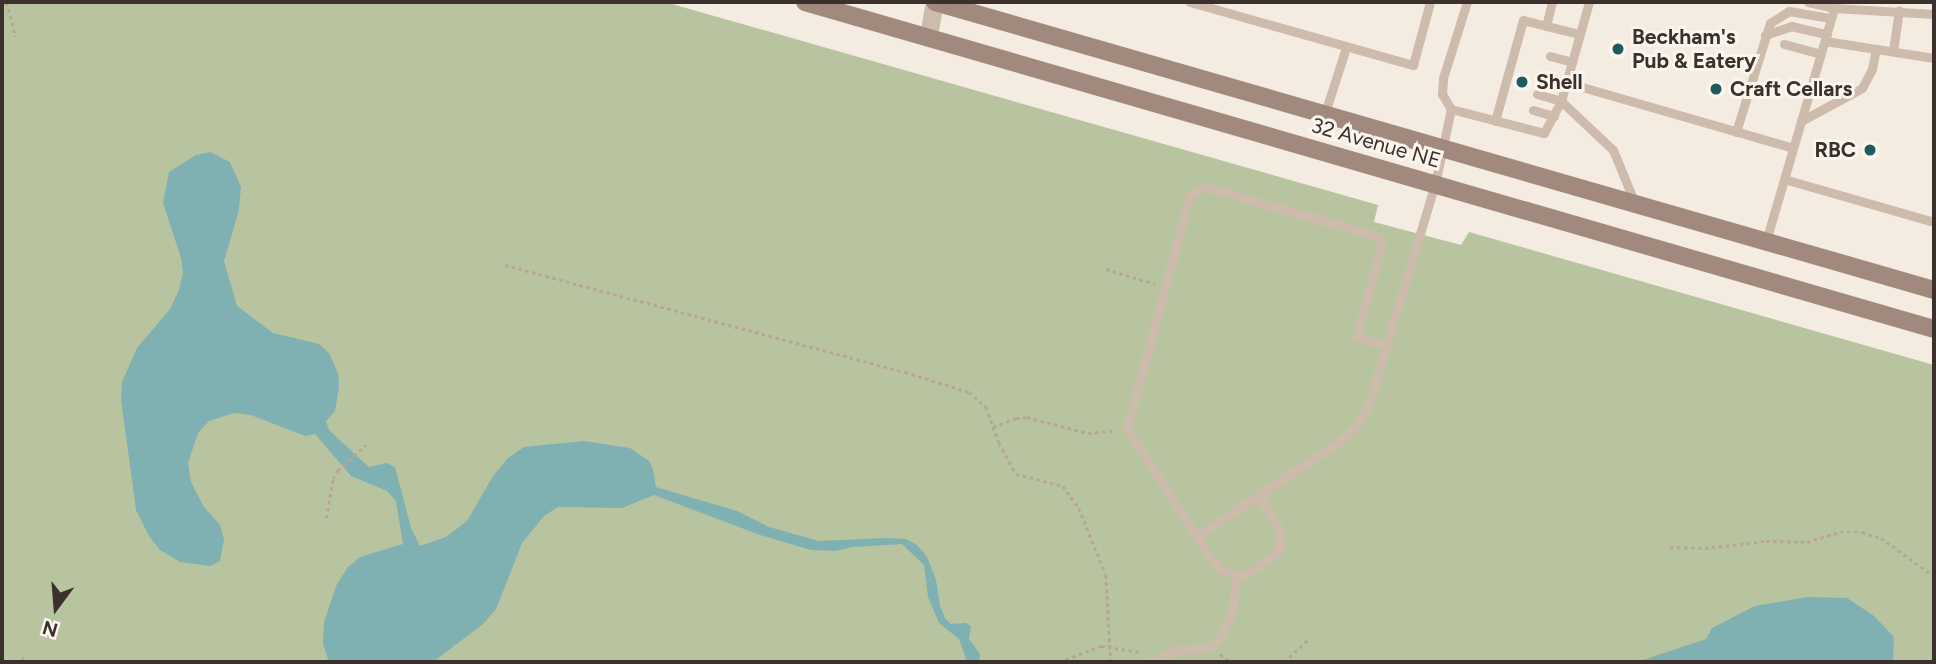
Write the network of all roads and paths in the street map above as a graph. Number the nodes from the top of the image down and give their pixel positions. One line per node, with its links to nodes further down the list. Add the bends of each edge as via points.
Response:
1 (7, 2): 19 (path)
2 (805, 2): 18 (main road, 32 Avenue NE)
3 (935, 2): 18 (street); 43 (main road, 32 Avenue NE)
4 (1190, 2): 22 (lane)
5 (1430, 2): 22 (lane, via 1413,65)
6 (1467, 2): 41 (lane, via 1443,78 1442,94)
7 (1552, 2): 15 (lane)
8 (1589, 2): 16 (lane)
9 (1808, 2): 11 (lane)
10 (1914, 7): 12 (lane); 13 (lane)
11 (1834, 8): 12 (lane); 14 (lane)
12 (1899, 10): 26 (lane)
13 (1934, 14)
14 (1830, 19): 17 (lane, via 1790,11 1770,23); 20 (lane)
15 (1546, 26): 16 (lane); 23 (lane, via 1523,20)
16 (1579, 34): 30 (lane)
17 (1765, 35): 20 (lane, via 1791,26); 47 (lane)
18 (929, 36): 51 (main road, 32 Avenue NE)
19 (16, 37)
20 (1826, 38): 24 (lane); 27 (lane)
21 (1784, 44): 27 (lane)
22 (1346, 47): 43 (lane)
23 (1515, 47): 25 (lane); 31 (lane)
24 (1876, 49): 26 (lane); 46 (lane, via 1862,88)
25 (1527, 50)
26 (1893, 51): 29 (lane)
27 (1821, 54): 46 (lane)
28 (1550, 56): 30 (lane)
29 (1934, 58)
30 (1572, 62): 34 (lane)
31 (1510, 66): 32 (lane); 35 (lane)
32 (1521, 70)
33 (1544, 76): 34 (lane)
34 (1567, 82): 39 (lane); 47 (lane)
35 (1504, 86): 36 (lane); 38 (lane)
36 (1516, 89)
37 (1537, 94): 39 (lane)
38 (1500, 101): 40 (lane); 45 (lane)
39 (1561, 101): 44 (lane); 52 (lane, via 1613,150)
40 (1512, 105)
41 (1451, 109): 45 (lane); 48 (lane)
42 (1533, 110): 44 (lane)
43 (1325, 113): 48 (main road, 32 Avenue NE)
44 (1555, 116): 45 (lane, via 1544,133)
45 (1494, 121)
46 (1801, 121): 49 (lane)
47 (1736, 132): 49 (lane)
48 (1444, 147): 51 (lane); 52 (main road, 32 Avenue NE)
49 (1793, 148): 50 (lane)
50 (1784, 179): 53 (lane); 54 (lane)
51 (1436, 184): 59 (main road, 32 Avenue NE); 60 (lane)
52 (1634, 201): 54 (main road, 32 Avenue NE)
53 (1934, 220)
54 (1766, 241): 58 (main road, 32 Avenue NE)
55 (505, 265): 61 (path, via 969,392 986,407)
56 (1106, 270): 57 (path)
57 (1144, 281)
58 (1934, 289)
59 (1934, 329)
60 (1386, 345): 62 (lane, via 1356,337 1382,244 1380,237 1199,188 1190,195); 64 (lane, via 1368,407 1356,427)
61 (993, 427): 62 (path, via 1027,417 1088,433); 71 (path, via 1016,474 1063,486 1079,508 1106,575)
62 (1127, 428): 66 (lane)
63 (366, 445): 65 (path, via 333,479)
64 (1258, 495): 66 (lane); 68 (lane, via 1282,533 1282,543 1269,559 1249,573)
65 (326, 518)
66 (1197, 536): 68 (lane, via 1222,570)
67 (1670, 547): 69 (path, via 1807,542 1840,532 1862,532 1881,538)
68 (1237, 575): 72 (lane, via 1232,611 1222,635 1209,648)
69 (1934, 576)
70 (1308, 640): 78 (path)
71 (1110, 646): 72 (path); 75 (path); 76 (path)
72 (1162, 655): 77 (lane)
73 (23, 657): 74 (path)
74 (24, 662)
75 (1059, 662)
76 (1111, 662)
77 (1150, 662)
78 (1284, 662)

